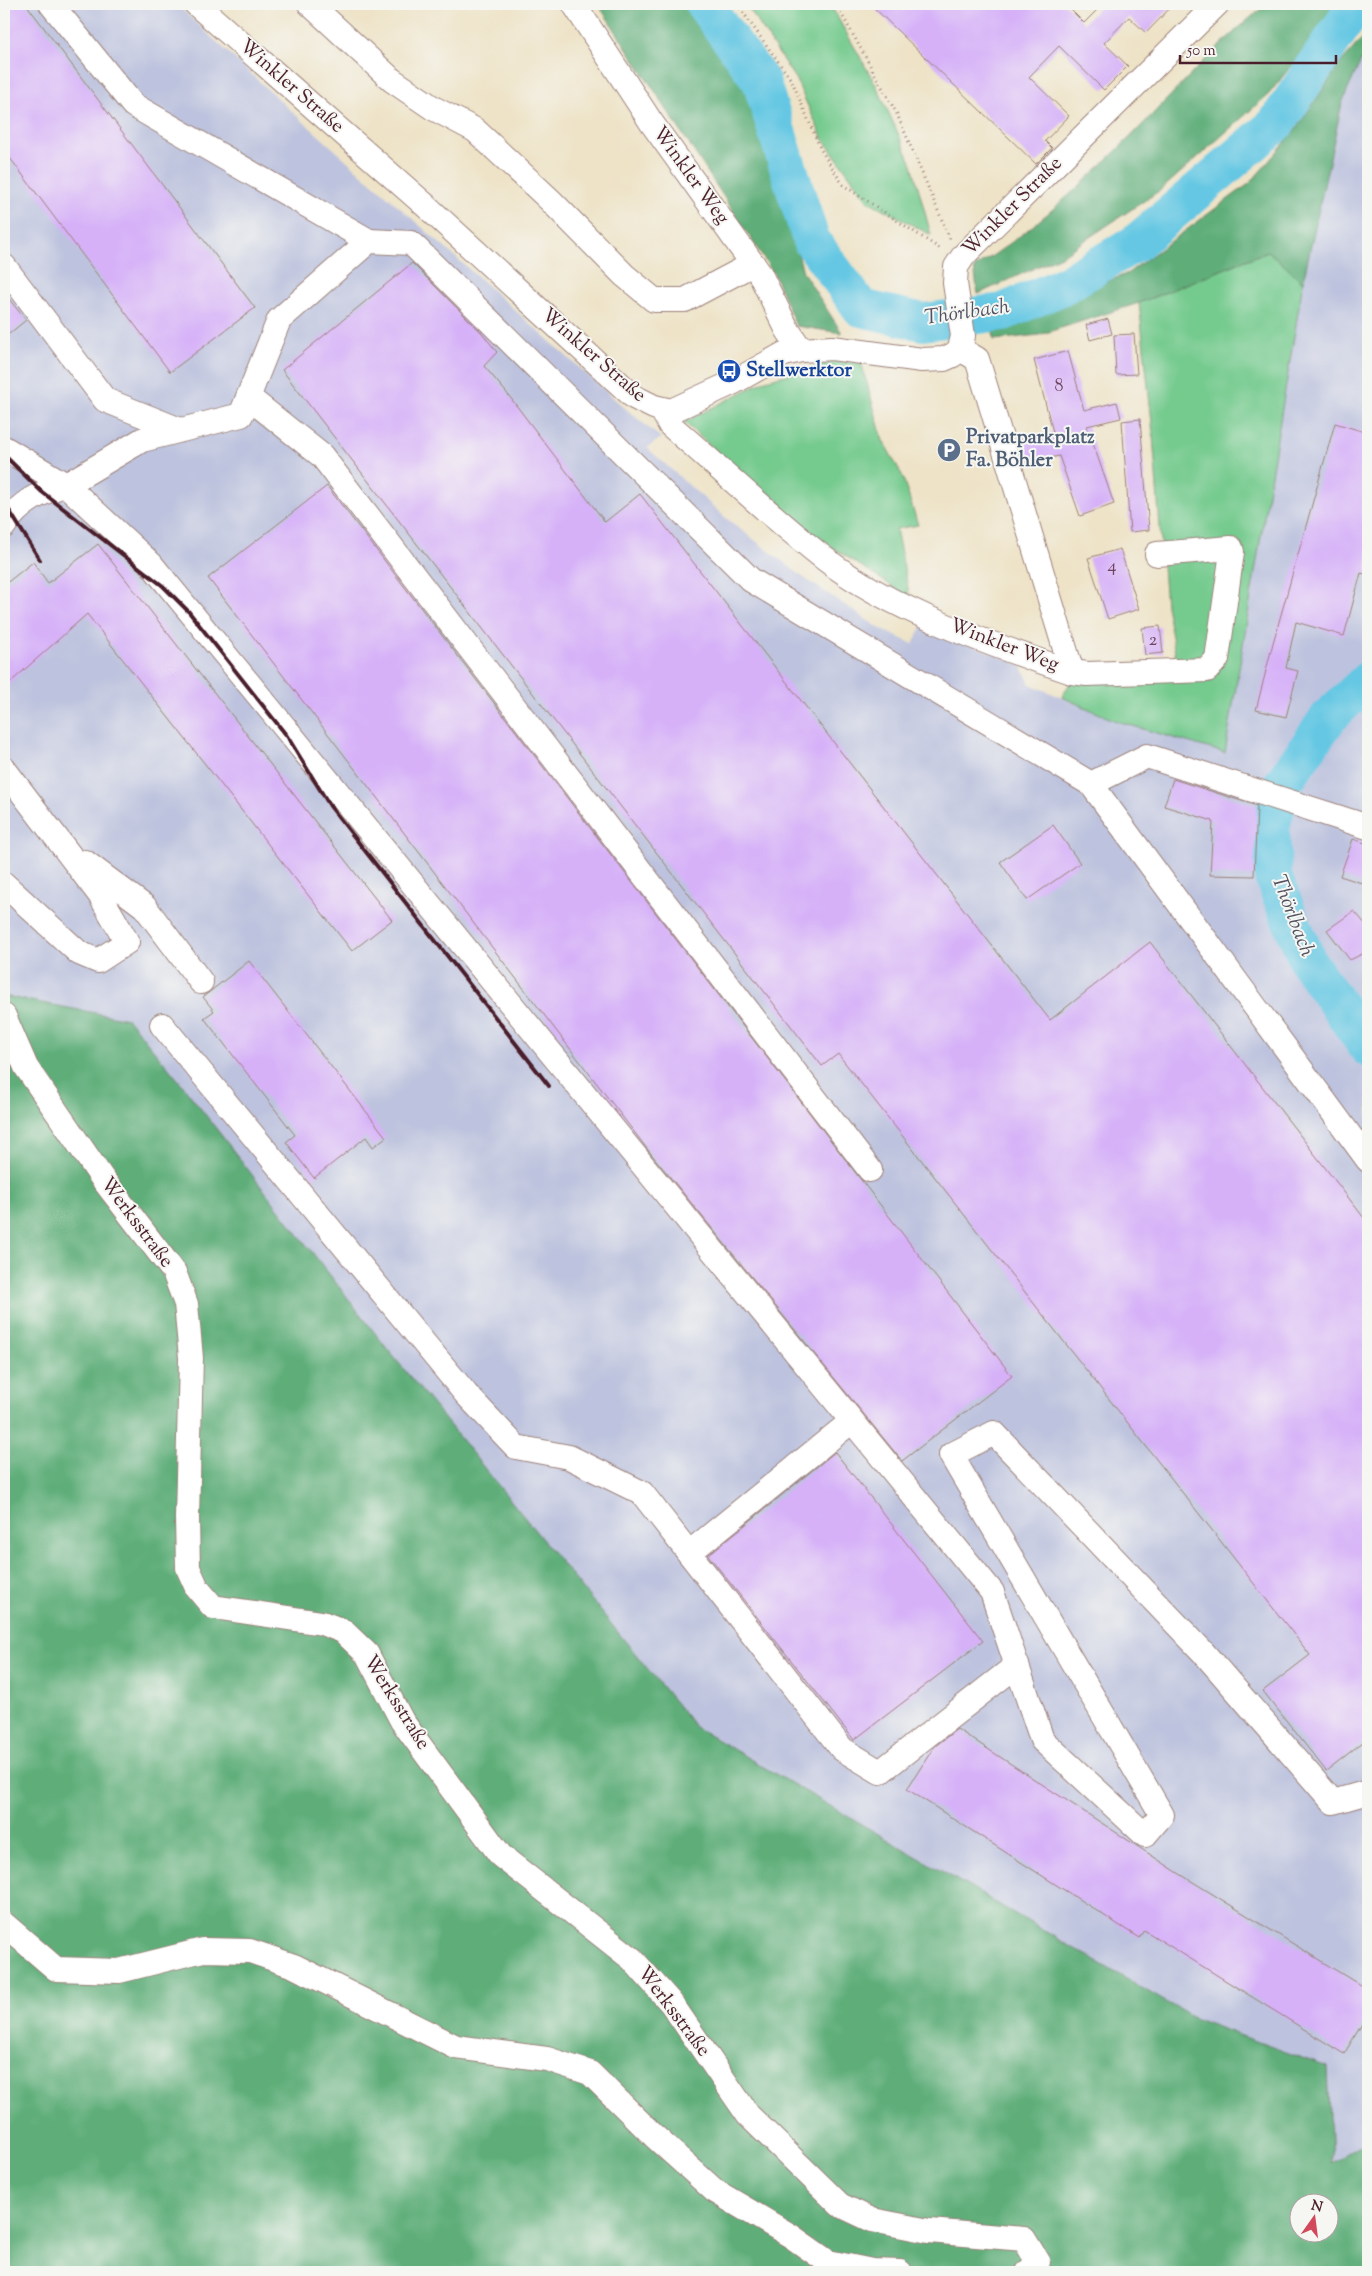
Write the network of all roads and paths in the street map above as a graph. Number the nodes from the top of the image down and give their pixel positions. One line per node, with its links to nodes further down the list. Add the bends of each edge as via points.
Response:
1 (50, 4): 8 (street, via 133,105)
2 (198, 4): 15 (street, Winkler Straße, via 417,198 634,397)
3 (310, 4): 10 (street, via 392,80 433,108 475,130 624,275 654,300 685,300)
4 (574, 4): 10 (street, Winkler Weg, via 651,122)
5 (736, 4): 9 (path, via 792,82 821,150 843,185)
6 (836, 4): 9 (path, via 898,114)
7 (1217, 4): 9 (street, Winkler Straße)
8 (368, 241): 14 (street, via 278,320); 23 (street, via 411,243 751,580)
9 (956, 254): 12 (street, Winkler Straße, via 955,284)
10 (753, 264): 13 (street, Winkler Weg)
11 (4, 266): 16 (street, via 105,400)
12 (961, 342): 13 (street, Winkler Straße, via 953,355 922,360 832,348); 21 (street, Winkler Weg, via 977,359)
13 (801, 350): 15 (street, Winkler Straße, via 784,354 679,408)
14 (248, 397): 16 (street, via 241,415); 31 (street, via 322,456)
15 (662, 410): 21 (street, Winkler Weg, via 670,425 826,560 880,594 1006,650)
16 (180, 430): 18 (street, via 142,440)
17 (5, 450): 18 (street)
18 (66, 485): 19 (street, via 42,492 11,514); 32 (street, via 151,564)
19 (4, 526)
20 (1157, 554): 21 (street, via 1231,548 1226,609 1215,663 1206,670)
21 (1072, 672)
22 (4, 769): 25 (street)
23 (1091, 784): 24 (street, via 1147,756); 30 (street)
24 (1368, 827)
25 (62, 844): 26 (street, via 100,895 127,942 98,961 79,953); 27 (street, via 145,907)
26 (4, 884)
27 (201, 982)
28 (4, 1016): 38 (street, Werksstraße, via 26,1067 102,1178 174,1272 183,1296 191,1358 188,1568 197,1588 213,1607 322,1622 343,1631 367,1654 402,1721 501,1856 632,1959 671,2003 748,2115 840,2205 872,2220 929,2231 1024,2239 1038,2262)
29 (162, 1025): 33 (street, via 466,1394 516,1446 569,1457 642,1493)
30 (1368, 1160)
31 (870, 1170)
32 (852, 1421): 33 (street); 34 (street, via 992,1592)
33 (689, 1553): 34 (street, via 842,1749 880,1772)
34 (1017, 1665): 35 (street, via 1042,1740 1144,1835 1162,1815 950,1455 994,1433 1202,1652 1333,1802)
35 (1368, 1792)
36 (4, 1924): 37 (street, via 56,1969 119,1971 203,1950 250,1952 294,1966 456,2047 547,2059 590,2073 716,2191 828,2262 872,2271)
37 (900, 2272)
38 (1028, 2272)

